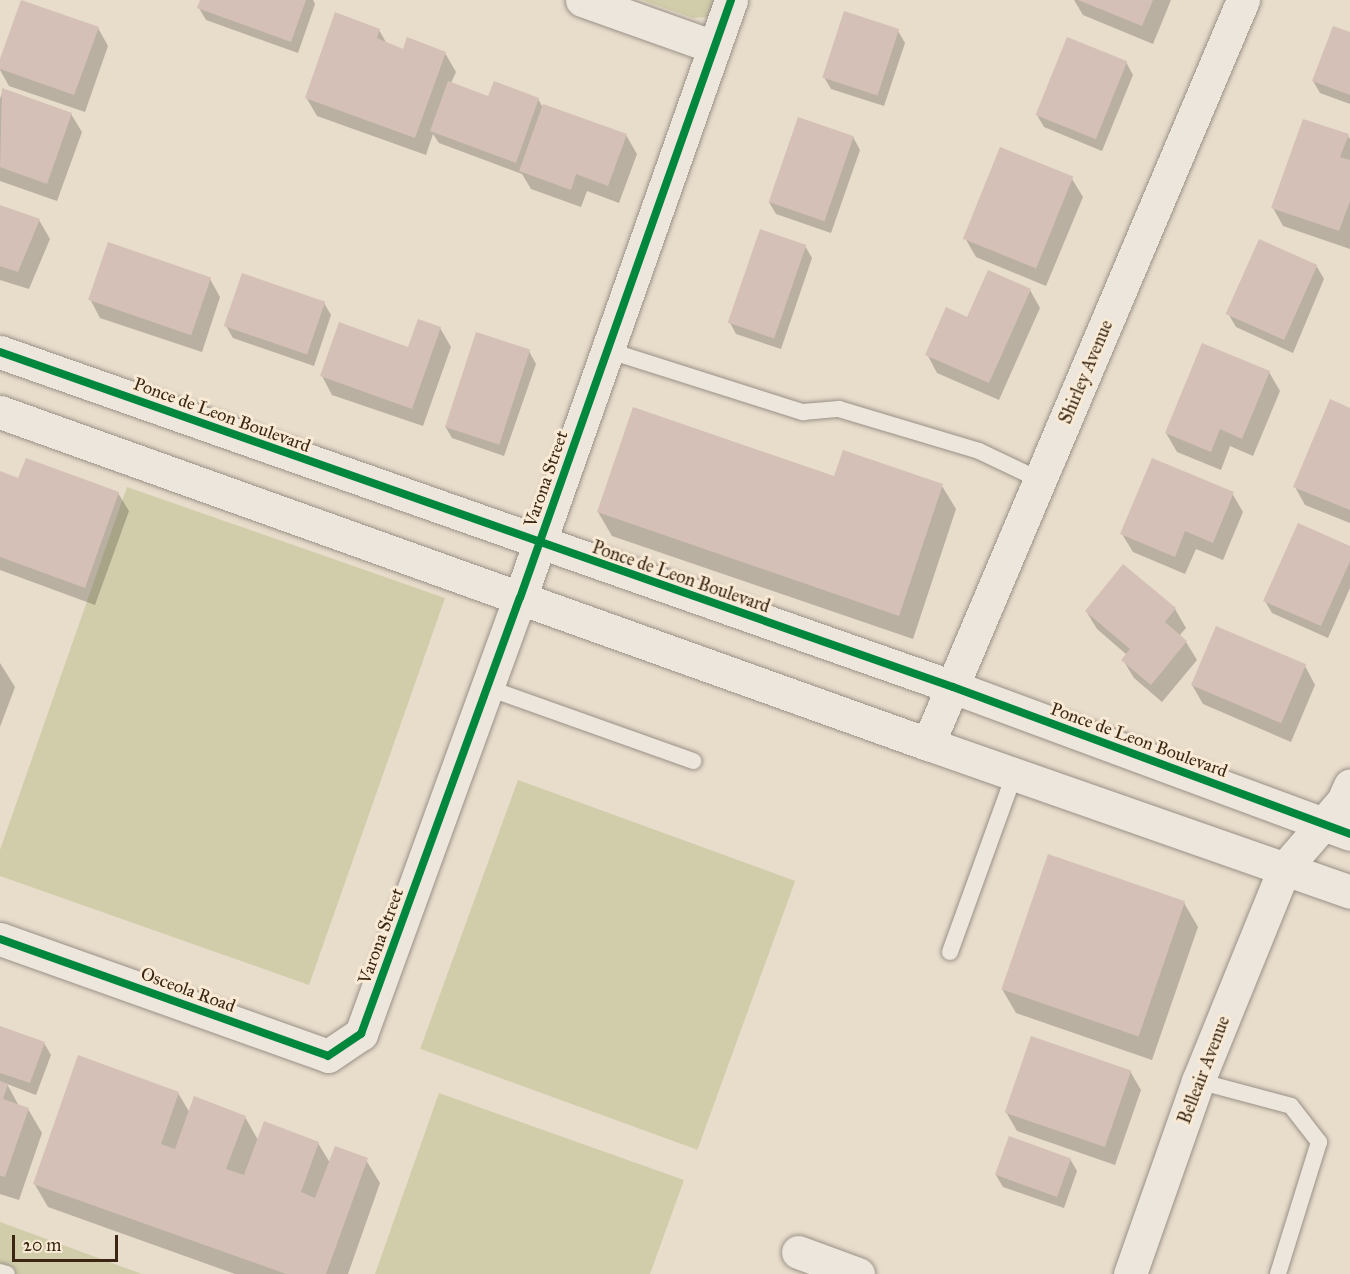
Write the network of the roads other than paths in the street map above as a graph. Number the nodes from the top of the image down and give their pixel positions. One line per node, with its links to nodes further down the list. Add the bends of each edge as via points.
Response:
1 (582, 0): 4 (street)
2 (731, 0): 4 (street, Varona Street)
3 (1244, 0): 8 (street, Shirley Avenue)
4 (714, 47): 5 (street, Varona Street)
5 (608, 350): 8 (lane, via 803,412 839,409 979,451); 9 (street, Varona Street)
6 (0, 352): 9 (street, Ponce de Leon Boulevard)
7 (0, 412): 10 (street)
8 (1040, 480): 11 (street, Shirley Avenue)
9 (540, 544): 10 (street, Varona Street); 11 (street, Ponce de Leon Boulevard)
10 (520, 598): 12 (street, Varona Street); 13 (street)
11 (952, 687): 13 (street, Shirley Avenue); 17 (street, Ponce de Leon Boulevard)
12 (488, 688): 14 (lane); 22 (street, Varona Street)
13 (928, 744): 15 (street)
14 (693, 761)
15 (1014, 775): 18 (street); 21 (lane)
16 (1350, 785): 17 (street)
17 (1337, 829): 18 (street)
18 (1284, 869): 19 (street); 23 (street, Belleair Avenue)
19 (1350, 892)
20 (0, 939): 22 (street, Osceola Road, via 328,1056)
21 (950, 952)
22 (361, 1034)
23 (1198, 1081): 28 (street, Belleair Avenue); 29 (lane, via 1291,1106 1319,1142)
24 (798, 1252): 27 (street)
25 (0, 1272): 26 (lane)
26 (8, 1274)
27 (858, 1274)
28 (1130, 1274)
29 (1278, 1274)

